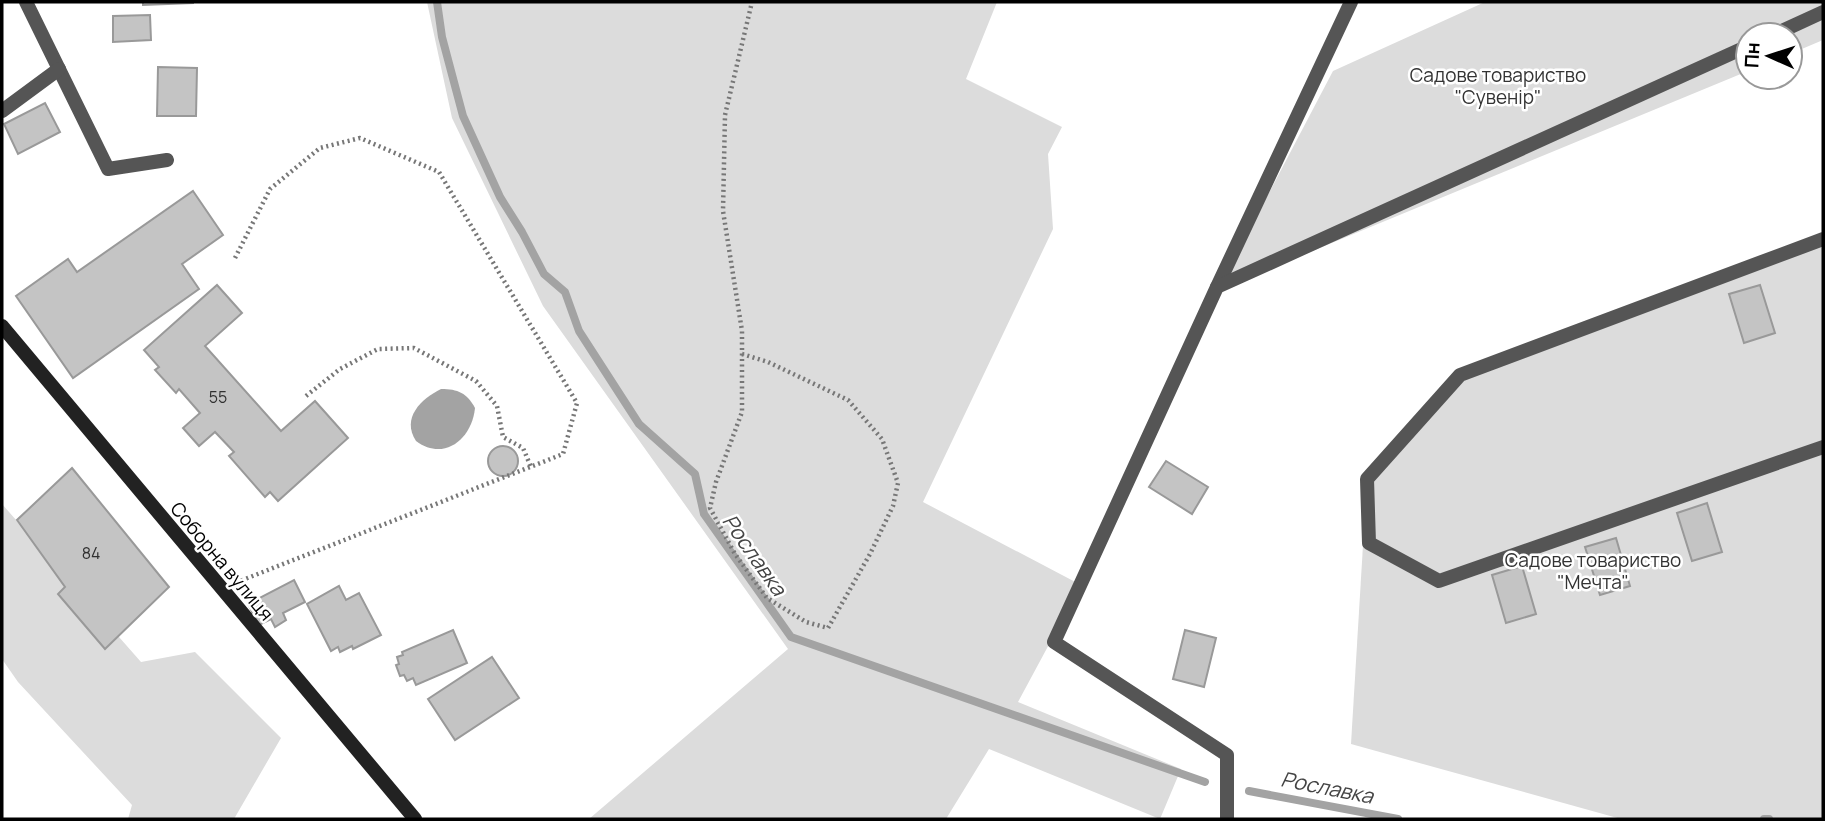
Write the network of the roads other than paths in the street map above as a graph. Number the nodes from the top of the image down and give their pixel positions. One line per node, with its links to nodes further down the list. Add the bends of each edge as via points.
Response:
1 (26, 2): 6 (street)
2 (1351, 2): 10 (street)
3 (1823, 12): 4 (street)
4 (1803, 21)
5 (1734, 52): 10 (street)
6 (59, 69): 7 (street); 8 (street, via 108,169)
7 (2, 111)
8 (167, 160)
9 (1823, 239): 12 (street, via 1460,375 1367,479 1369,543 1438,581)
10 (1217, 287): 14 (street, via 1054,642 1227,755)
11 (2, 326): 13 (street, Соборна вулиця)
12 (1823, 447)
13 (415, 819)
14 (1227, 819)

